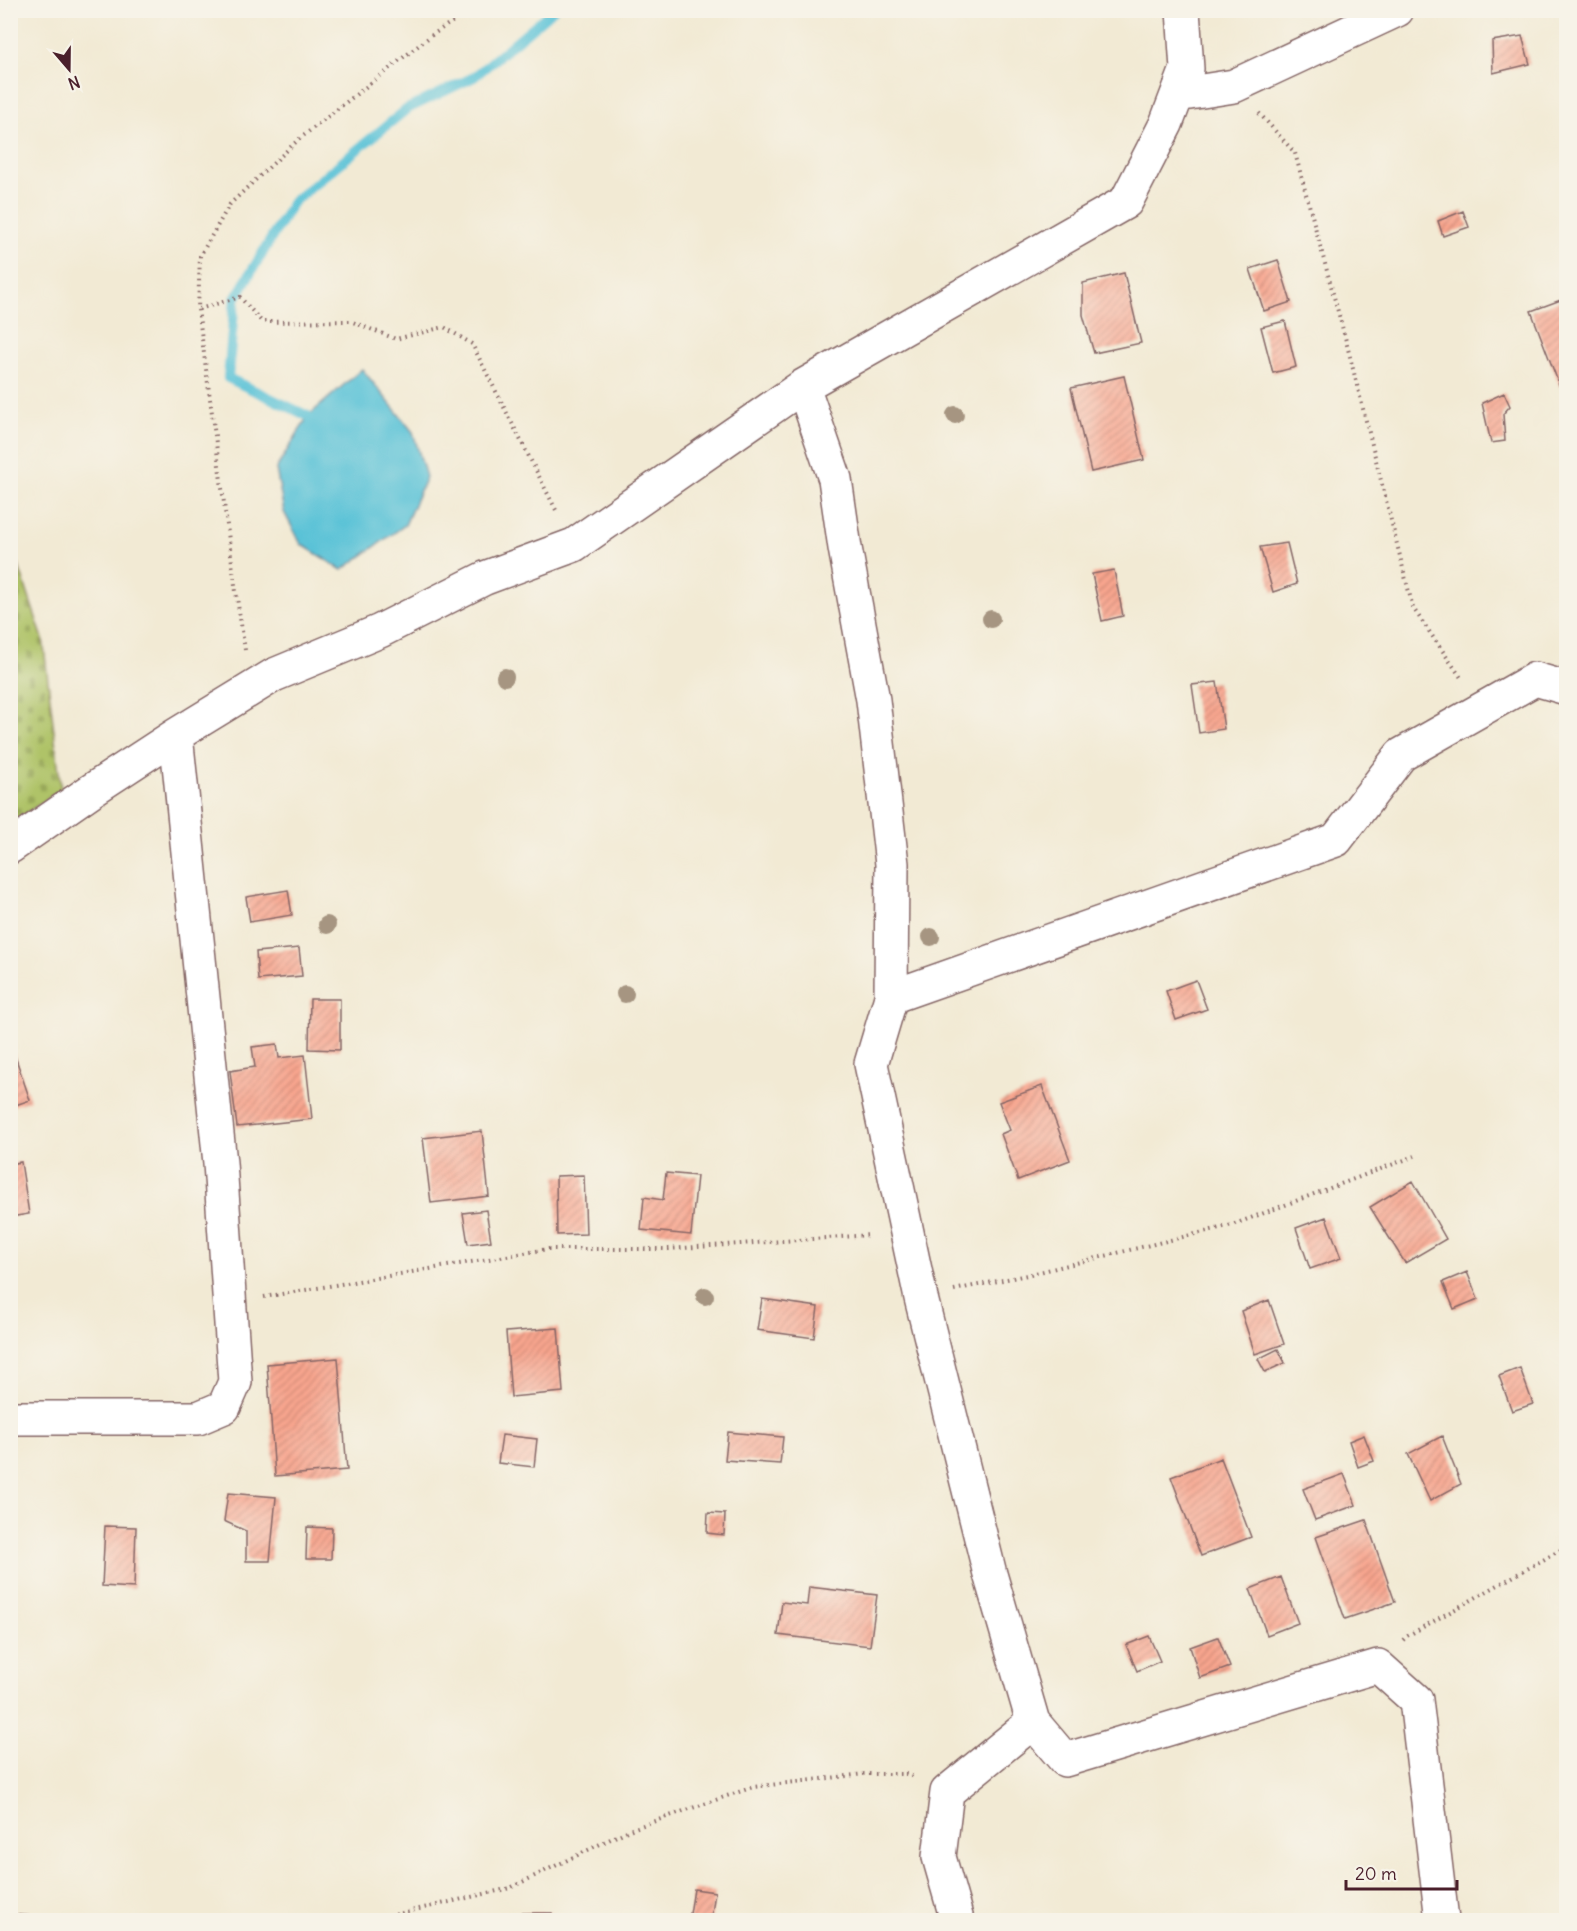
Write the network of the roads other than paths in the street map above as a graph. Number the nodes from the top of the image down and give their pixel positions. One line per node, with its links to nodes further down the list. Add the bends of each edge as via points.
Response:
1 (1183, 10): 3 (street, via 1187,69)
2 (1397, 10): 3 (street, via 1234,86)
3 (1177, 94): 4 (street, via 1126,202)
4 (803, 386): 6 (street, via 574,545 485,578 380,631 274,675); 8 (street, via 835,479 873,700 892,864)
5 (1566, 688): 8 (street, via 1534,679 1401,755 1336,840)
6 (176, 735): 7 (street); 9 (street, via 220,1162 235,1382 224,1407 198,1418)
7 (10, 847)
8 (891, 998): 10 (street, via 871,1064 921,1298 990,1574)
9 (10, 1418)
10 (1033, 1722): 11 (street, via 947,1792 939,1857); 12 (street, via 1065,1760 1378,1666 1416,1700)
11 (957, 1920)
12 (1442, 1920)

